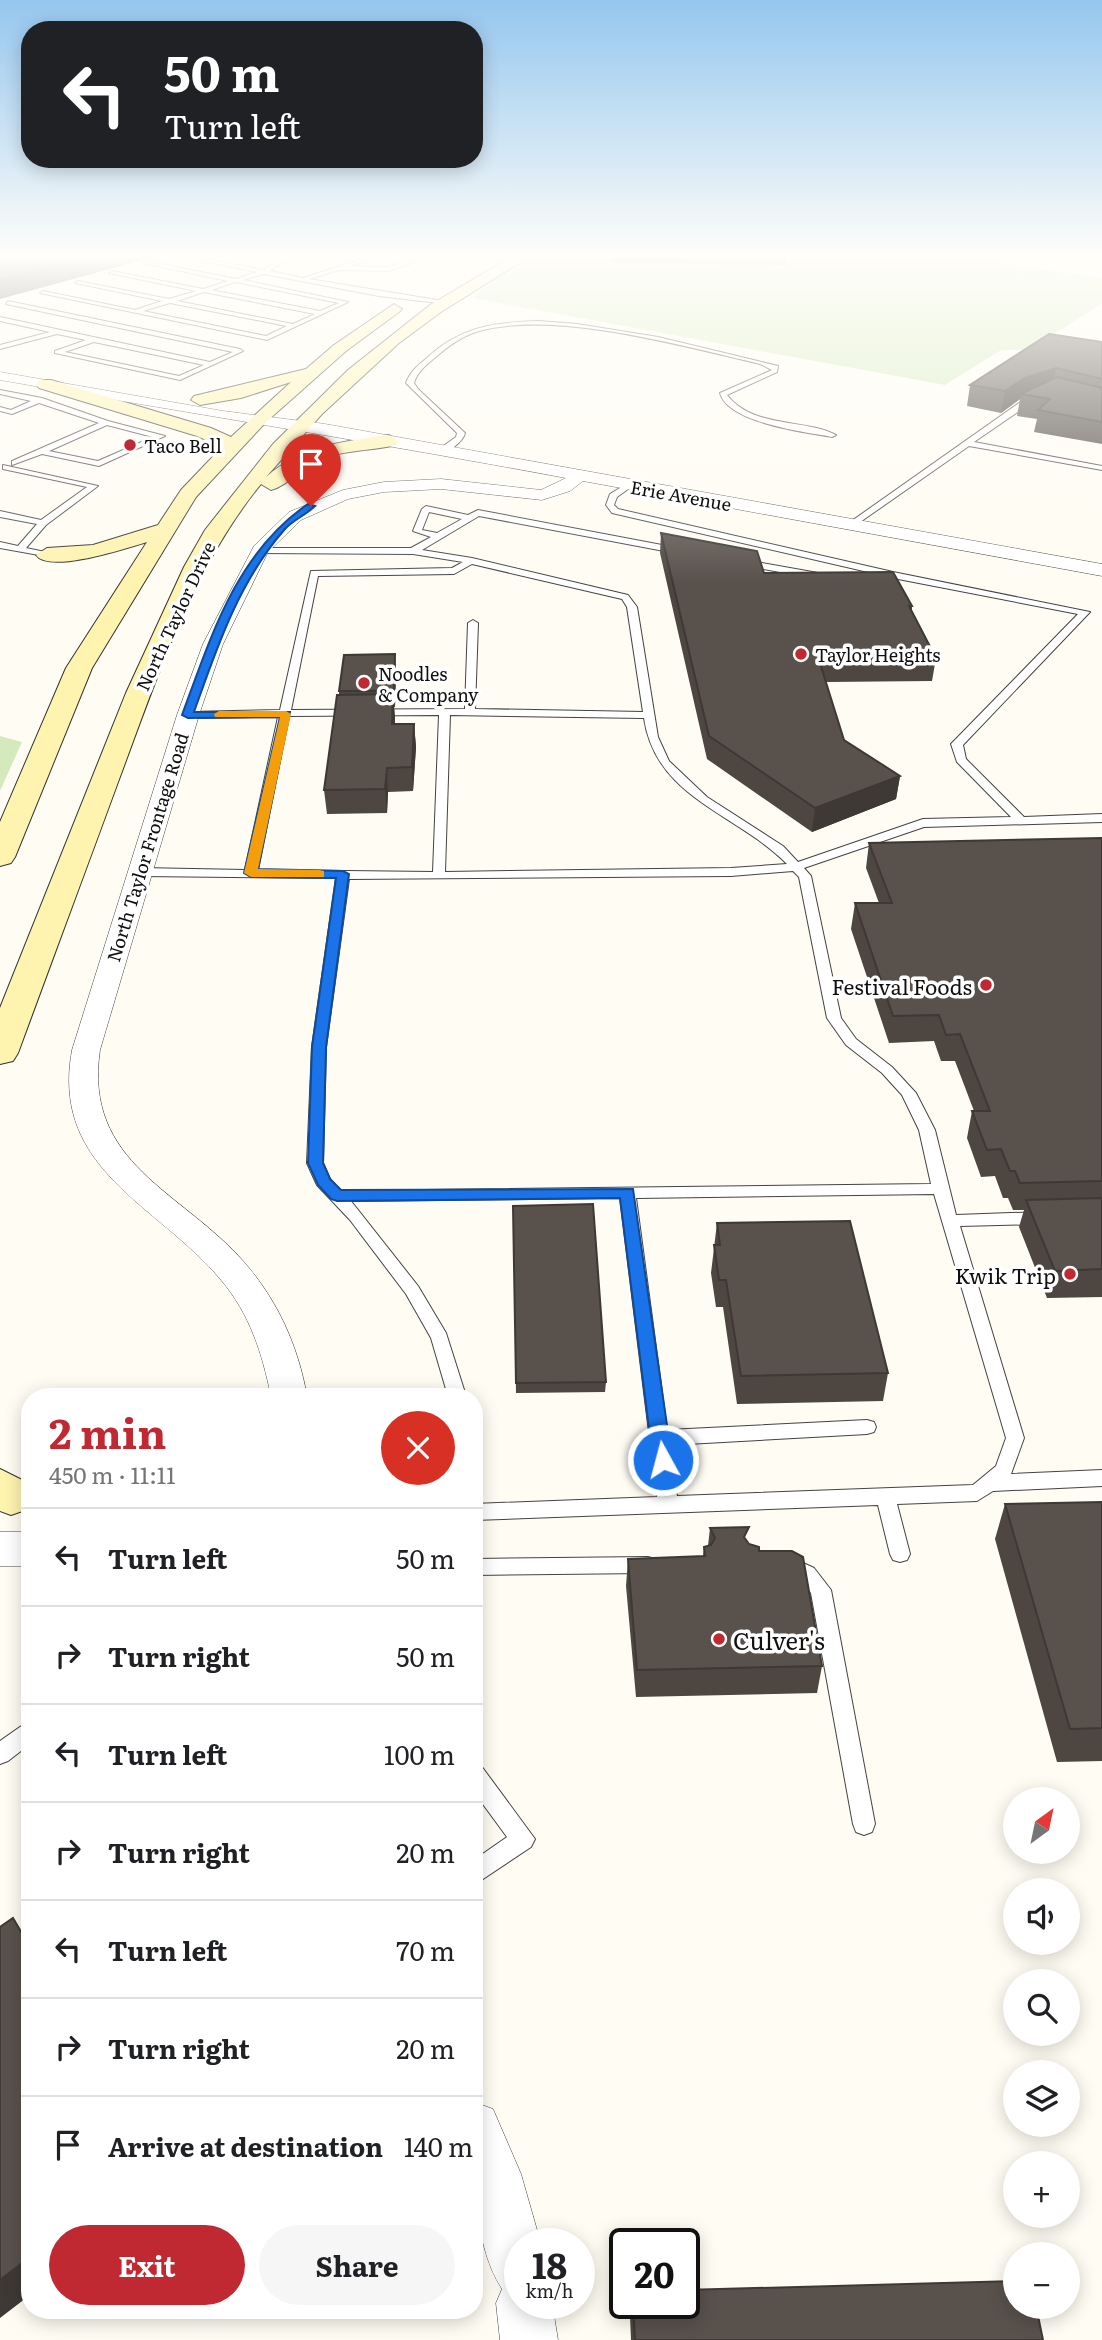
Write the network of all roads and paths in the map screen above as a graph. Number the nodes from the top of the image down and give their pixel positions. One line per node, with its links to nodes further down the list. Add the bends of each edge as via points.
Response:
1 (19, 364): 10 (street)
2 (115, 364): 3 (lane, via 180,378)
3 (210, 364)
4 (364, 364): 20 (main road, North Taylor Drive)
5 (426, 364): 26 (lane, via 410,383 461,433)
6 (763, 364): 21 (lane, via 776,367 775,371 729,391 723,395 726,401 741,412)
7 (320, 366): 14 (main road, via 258,388); 18 (main road); 20 (main road, via 317,386 294,408 292,415)
8 (0, 367): 10 (street, Erie Avenue)
9 (0, 376): 12 (street, Erie Avenue)
10 (120, 386): 14 (street, Erie Avenue)
11 (0, 392): 12 (lane)
12 (42, 392): 16 (lane); 18 (street, Erie Avenue); 19 (lane); 24 (main road, via 204,432)
13 (1044, 396): 23 (lane, via 1025,403)
14 (200, 400): 18 (street, Erie Avenue, via 249,410)
15 (0, 409): 16 (lane)
16 (12, 411): 17 (lane)
17 (0, 416)
18 (260, 418): 20 (street, Erie Avenue); 24 (main road); 36 (main road, via 270,432 239,472)
19 (106, 423): 25 (lane); 25 (lane, via 161,436 99,464)
20 (300, 425): 22 (street, Erie Avenue); 36 (main road, North Taylor Drive)
21 (832, 435)
22 (389, 441): 26 (street, Erie Avenue); 36 (main road, via 323,450 297,461)
23 (968, 443): 28 (lane); 34 (lane)
24 (234, 446): 35 (main road, via 187,494)
25 (40, 451): 27 (lane)
26 (442, 451): 29 (street, Erie Avenue)
27 (5, 465): 33 (lane, via 94,486)
28 (1102, 468)
29 (579, 476): 30 (street, Erie Avenue); 40 (street, North Taylor Frontage Road, via 555,491 534,495 441,484 353,493 323,501 295,516)
30 (628, 485): 34 (street, Erie Avenue); 47 (lane, via 612,499 610,506 615,510)
31 (0, 514): 33 (lane)
32 (470, 518): 37 (lane); 37 (lane, via 426,509 417,531); 42 (lane, via 478,513)
33 (43, 523): 39 (lane)
34 (850, 525): 46 (street, Erie Avenue)
35 (165, 530): 43 (main road, via 96,551); 50 (main road)
36 (216, 531): 65 (main road, North Taylor Drive, via 146,675)
37 (438, 536): 41 (lane)
38 (0, 545): 39 (lane)
39 (20, 550): 43 (lane)
40 (260, 550): 41 (lane); 55 (street, North Taylor Frontage Road, via 213,644)
41 (413, 551): 45 (lane)
42 (690, 552)
43 (47, 555): 50 (main road)
44 (730, 560): 48 (lane)
45 (472, 561): 54 (lane, via 454,571 314,573); 56 (lane, via 625,597 632,607)
46 (1102, 570)
47 (893, 575): 49 (lane); 58 (lane, via 1085,612 957,744 961,760)
48 (833, 578)
49 (856, 580)
50 (108, 581): 59 (main road, via 79,668)
51 (474, 623): 53 (lane)
52 (445, 711): 53 (lane); 54 (lane); 64 (lane)
53 (470, 712): 56 (lane)
54 (286, 714): 55 (lane); 62 (lane)
55 (188, 715): 61 (street, North Taylor Frontage Road)
56 (648, 715): 60 (lane, via 664,763 703,799 779,849)
57 (1102, 818): 58 (lane)
58 (1020, 819): 60 (lane, via 923,823)
59 (0, 857)
60 (796, 867): 64 (lane); 66 (lane, via 805,876 834,1018 851,1042 909,1093 927,1130)
61 (140, 872): 62 (lane); 71 (street, North Taylor Frontage Road, via 89,1039 82,1091 102,1149 125,1179 217,1254 249,1290 272,1331)
62 (251, 873): 63 (lane)
63 (343, 874): 64 (lane); 68 (lane, via 319,1047 316,1152 323,1181)
64 (439, 876)
65 (0, 1053)
66 (940, 1189): 67 (lane); 70 (lane)
67 (627, 1193): 68 (lane); 74 (lane)
68 (337, 1196): 72 (lane, via 412,1290 440,1338)
69 (1061, 1217): 70 (lane)
70 (951, 1221): 76 (lane, via 1016,1438 1004,1470)
71 (288, 1388)
72 (455, 1388)
73 (867, 1427): 74 (lane)
74 (660, 1438): 78 (lane)
75 (1102, 1478): 76 (lane)
76 (990, 1483): 77 (lane, via 977,1493)
77 (886, 1497): 78 (lane); 82 (lane)
78 (668, 1505): 79 (lane)
79 (483, 1512)
80 (0, 1549): 81 (street)
81 (21, 1549)
82 (900, 1554)
83 (765, 1563): 89 (lane, via 796,1566 821,1590)
84 (674, 1565): 85 (lane)
85 (483, 1567)
86 (21, 1737): 87 (lane)
87 (0, 1754)
88 (483, 1786): 90 (lane, via 523,1839)
89 (864, 1824)
90 (483, 1868)
91 (483, 2149): 92 (street)
92 (509, 2228)
93 (526, 2319): 94 (street)
94 (529, 2340)

